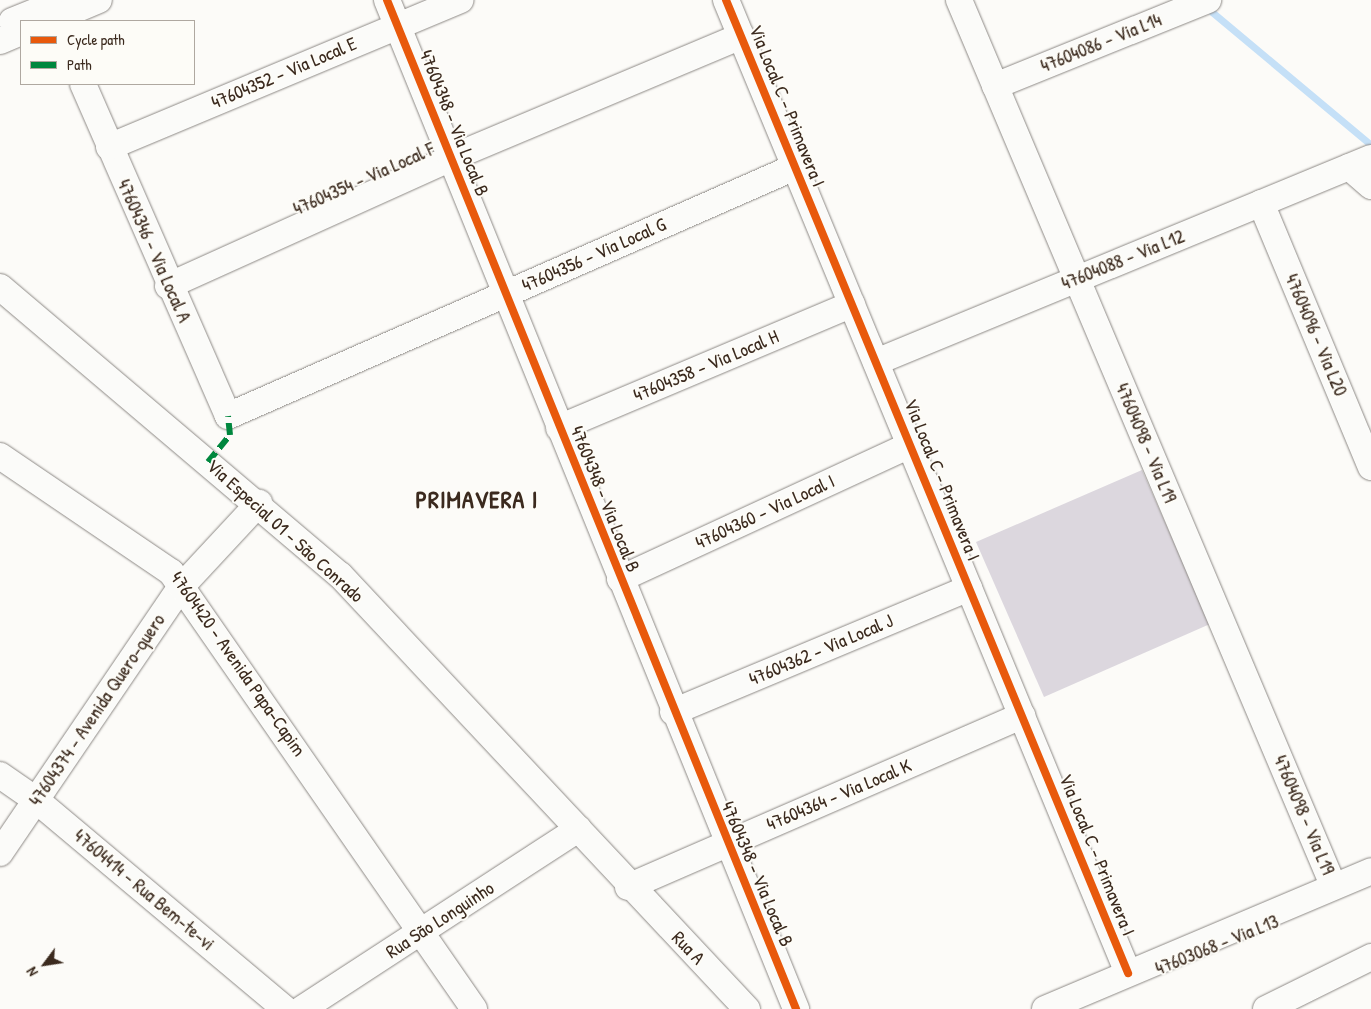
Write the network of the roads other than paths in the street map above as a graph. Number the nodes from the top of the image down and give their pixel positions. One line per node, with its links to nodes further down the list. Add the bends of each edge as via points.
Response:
1 (30, 0): 12 (street)
2 (99, 0): 8 (street)
3 (387, 0): 10 (street, 47604348 - Via Local B)
4 (460, 0): 10 (street, 47604352 - Via Local E)
5 (726, 0): 13 (street, Via Local C - Primavera I)
6 (959, 0): 15 (street, 47604098 - Via L19)
7 (1208, 0): 15 (street, 47604086 - Via L14)
8 (57, 15): 9 (street)
9 (43, 20)
10 (398, 26): 16 (street, 47604352 - Via Local E); 17 (street, 47604348 - Via Local B)
11 (20, 28): 12 (street)
12 (8, 32)
13 (741, 36): 17 (street, 47604354 - Via Local F); 19 (street, Via Local C - Primavera I)
14 (83, 85): 16 (street, 47604346 - Via Local A)
15 (995, 86): 22 (street, 47604098 - Via L19)
16 (109, 147): 23 (street, 47604346 - Via Local A)
17 (451, 158): 23 (street, 47604354 - Via Local F); 25 (street, 47604348 - Via Local B)
18 (1360, 162): 20 (street); 21 (street, 47604088 - Via L12)
19 (795, 167): 25 (street, 47604356 - Via Local G); 26 (street, Via Local C - Primavera I)
20 (1371, 186)
21 (1261, 203): 22 (street, 47604088 - Via L12); 33 (street, 47604096 - Via L20)
22 (1076, 279): 27 (street, 47604088 - Via L12); 47 (street, 47604098 - Via L19)
23 (168, 286): 28 (street, 47604346 - Via Local A)
24 (0, 287): 34 (street, Via Especial 01 - São Conrado)
25 (505, 294): 28 (street, 47604356 - Via Local G); 29 (street, 47604348 - Via Local B)
26 (852, 304): 27 (street, Via Local C - Primavera I); 29 (street, 47604358 - Via Local H)
27 (876, 362): 30 (street, Via Local C - Primavera I)
28 (228, 416)
29 (559, 428): 35 (street, 47604348 - Via Local B)
30 (910, 445): 35 (street, 47604360 - Via Local I); 37 (street, Via Local C - Primavera I)
31 (0, 450): 36 (street, 47604420 - Avenida Papa-Capim, via 174,569)
32 (0, 456): 36 (street, via 171,572)
33 (1371, 467)
34 (259, 503): 36 (street, 47604374 - Avenida Quero-quero); 42 (street, Via Especial 01 - São Conrado, via 340,575)
35 (620, 579): 38 (street, 47604348 - Via Local B)
36 (182, 585): 41 (street, 47604374 - Avenida Quero-quero); 49 (street)
37 (969, 588): 38 (street, 47604362 - Via Local J); 39 (street, Via Local C - Primavera I)
38 (673, 712): 43 (street, 47604348 - Via Local B)
39 (1022, 716): 43 (street, 47604364 - Via Local K); 51 (street, Via Local C - Primavera I)
40 (0, 775): 41 (street, 47604414 - Rua Bem-te-vi)
41 (36, 800): 44 (street, 47604374 - Avenida Quero-quero); 52 (street, 47604414 - Rua Bem-te-vi)
42 (581, 833): 48 (street, Via Especial 01 - São Conrado); 49 (street, Rua São Longuinho)
43 (726, 843): 48 (street, 47604364 - Via Local K); 57 (street, 47604348 - Via Local B)
44 (0, 853)
45 (1371, 871): 47 (street)
46 (1371, 882): 59 (street, 47603068 - Via L13)
47 (1333, 885): 51 (street)
48 (628, 887): 56 (street, Rua A)
49 (424, 935): 53 (street, Rua São Longuinho); 54 (street, Rua São Longuinho); 55 (street)
50 (1371, 958): 60 (street)
51 (1131, 972): 58 (street)
52 (285, 1009)
53 (302, 1009)
54 (326, 1009)
55 (474, 1009)
56 (747, 1009)
57 (796, 1009)
58 (1045, 1009)
59 (1064, 1009)
60 (1266, 1009)

